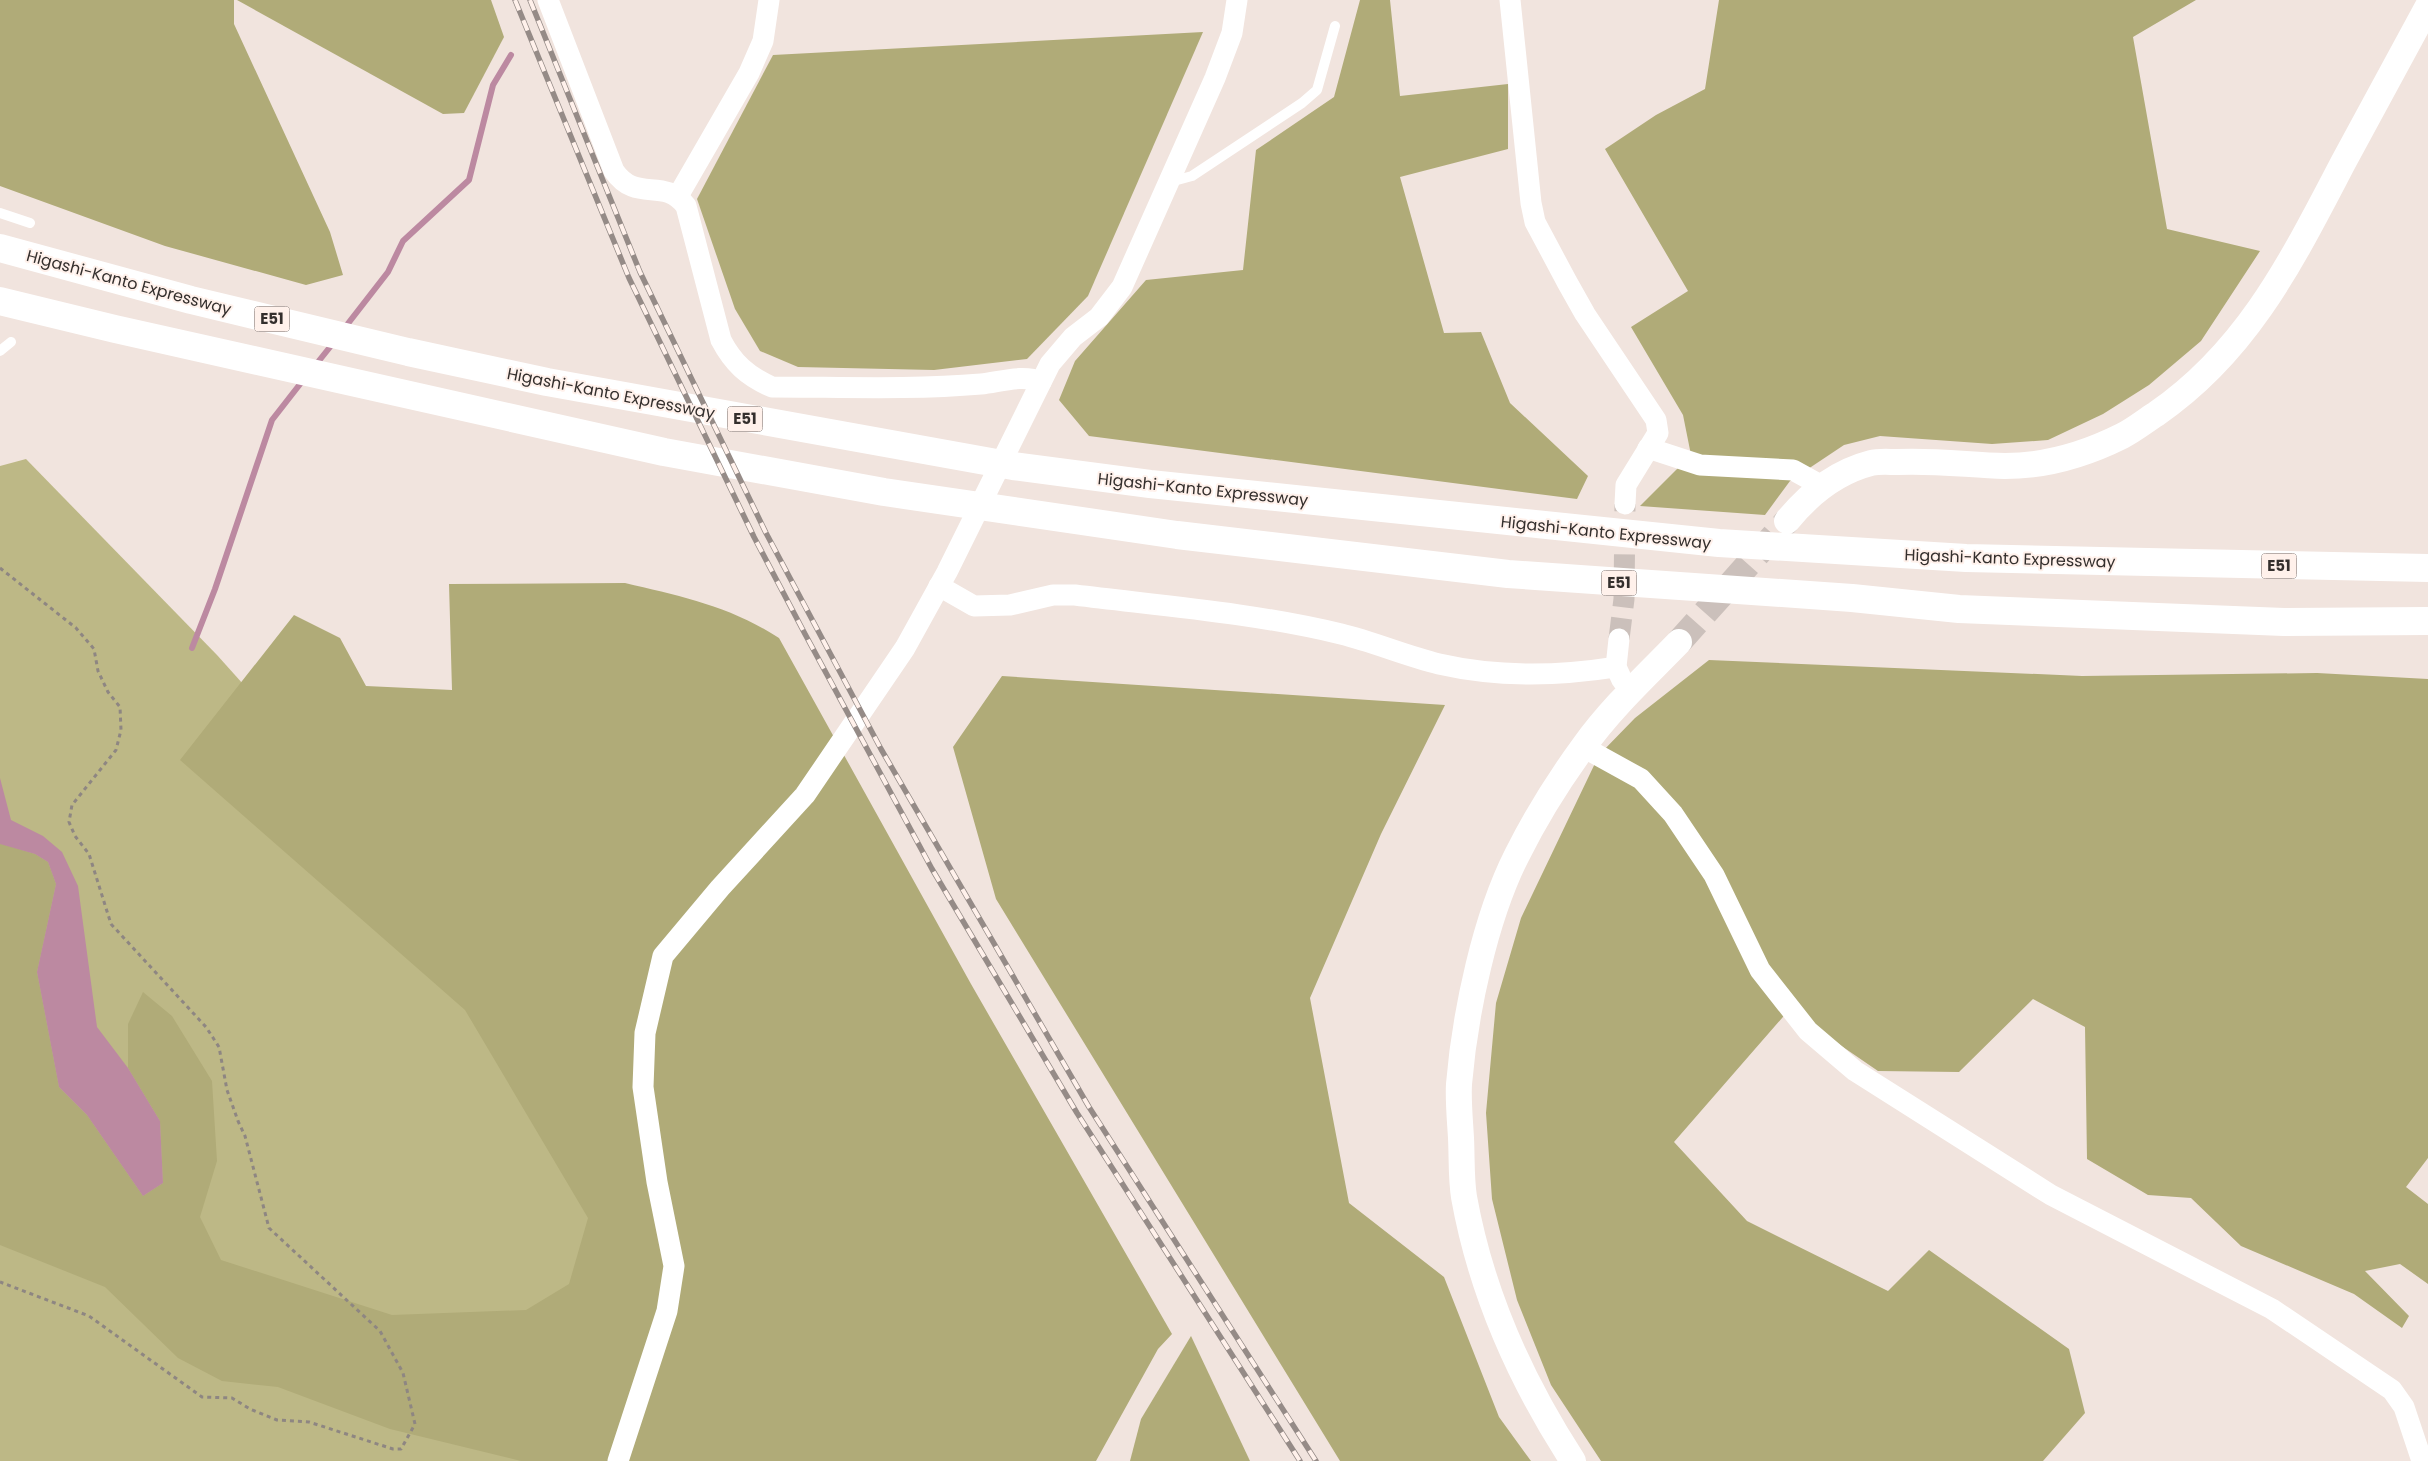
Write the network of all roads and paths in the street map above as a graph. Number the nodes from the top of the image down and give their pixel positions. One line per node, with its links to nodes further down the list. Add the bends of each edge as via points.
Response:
1 (548, 0): 8 (street, via 614,171 632,188 664,191)
2 (770, 0): 8 (street, via 763,41 749,73)
3 (1237, 0): 7 (street, via 1232,32)
4 (1510, 0): 16 (street, via 1535,222 1585,314 1656,420 1658,433)
5 (2428, 6): 17 (street, via 2290,263 2251,322 2212,368 2169,405 2124,436 2055,460 2006,466 1910,461 1872,463 1843,473)
6 (1335, 26): 7 (lane, via 1317,90 1302,104 1192,176)
7 (1168, 183): 15 (street, via 1122,287 1099,317 1073,337 1050,364)
8 (678, 196): 15 (street, via 686,206 694,232 721,340 730,357 754,380 772,387 871,388 981,384 1029,378)
9 (0, 213): 10 (lane)
10 (30, 223)
11 (0, 248): 21 (highway, Higashi-Kanto Expressway / E51, via 191,300 547,382 1013,466 1150,484 1654,537 1966,558)
12 (0, 301): 25 (highway, E51, via 664,452 816,480 1177,535 1508,574 2043,614 2284,622)
13 (11, 342): 14 (lane)
14 (0, 351)
15 (1039, 386): 24 (street)
16 (1648, 448): 17 (street, via 1700,465 1793,470); 18 (street, via 1626,486)
17 (1822, 486): 19 (street)
18 (1625, 504)
19 (1787, 521)
20 (2428, 550): 21 (highway)
21 (2130, 563): 23 (highway, Higashi-Kanto Expressway / E51)
22 (0, 568): 31 (path, via 76,628 94,648 98,671 120,707 121,730 116,750 72,805 69,822 89,854 111,924 206,1027 219,1046 228,1090 245,1136 269,1228 380,1331 403,1373 415,1424 401,1448 393,1449 309,1422 277,1420 232,1398 202,1397 89,1316)
23 (2428, 568)
24 (943, 579): 28 (street, via 974,606 1010,605 1052,595 1075,595 1269,620 1342,634 1438,664 1470,670 1515,673); 32 (street, via 905,648 805,795 663,956 645,1033 643,1087 674,1266 668,1311)
25 (2428, 621)
26 (1620, 638): 28 (street)
27 (1679, 642): 29 (street)
28 (1616, 667): 29 (street)
29 (1629, 694): 30 (street)
30 (1583, 747): 33 (street, via 1548,799 1516,856 1490,921 1470,1010 1459,1085 1464,1196 1481,1266 1496,1312 1527,1380 1549,1424); 34 (street, via 1641,779 1673,814 1714,876 1760,970 1808,1031 1855,1071 2051,1195 2272,1310 2392,1390 2404,1407)
31 (0, 1282)
32 (618, 1461)
33 (1573, 1461)
34 (2422, 1461)

